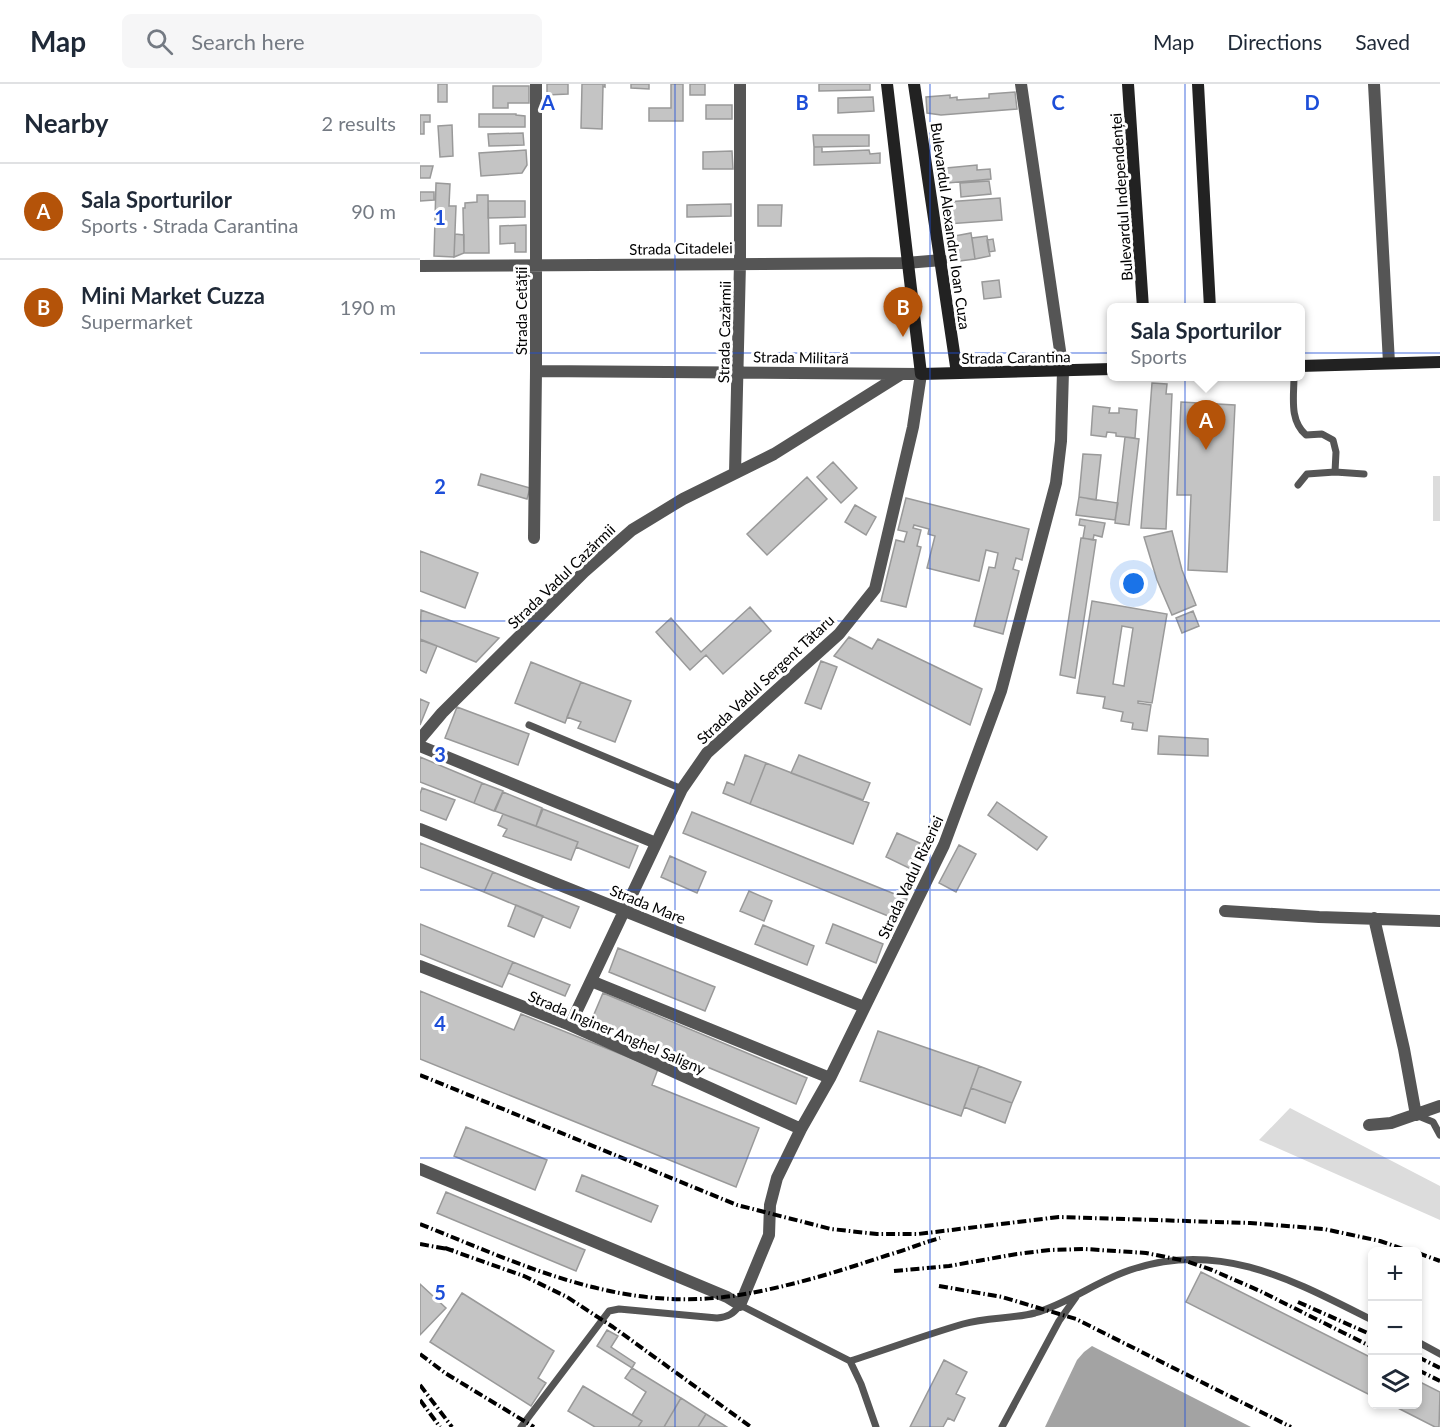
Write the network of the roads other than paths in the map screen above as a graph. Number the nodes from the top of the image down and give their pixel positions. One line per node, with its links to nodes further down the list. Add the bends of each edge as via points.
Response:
1 (536, 84): 12 (street, Strada Cetății)
2 (740, 84): 10 (street, Strada Cazărmii)
3 (887, 84): 11 (main road)
4 (914, 84): 9 (main road, Bulevardul Alexandru Ioan Cuza)
5 (1021, 84): 22 (street, Strada Vadul Rizeriei)
6 (1128, 84): 14 (main road, Bulevardul Independenței)
7 (1198, 84): 15 (main road)
8 (1374, 84): 17 (street)
9 (942, 260): 11 (street, Strada Citadelei); 25 (main road, Bulevardul Alexandru Ioan Cuza)
10 (740, 263): 11 (street, Strada Citadelei); 12 (street, Strada Citadelei); 21 (street, Strada Cazărmii)
11 (906, 263): 24 (main road)
12 (536, 265): 13 (street, Strada Citadelei); 20 (street, Strada Cetății)
13 (420, 266)
14 (1143, 303)
15 (1210, 303)
16 (1440, 362): 17 (main road)
17 (1389, 363): 18 (main road)
18 (1305, 366)
19 (1107, 369): 22 (main road, Strada Carantina)
20 (536, 371): 21 (street, Strada Militară); 31 (street, Strada Cetății)
21 (739, 371): 23 (street, Strada Militară); 28 (street, Strada Cazărmii)
22 (1063, 371): 25 (main road, Strada Carantina); 44 (street, Strada Vadul Rizeriei, via 1056,483 1001,691 944,846)
23 (901, 374): 24 (street, Strada Militară); 28 (street, Strada Vadul Cazărmii, via 774,454)
24 (921, 374): 25 (main road, Strada Carantina); 35 (street, Strada Vadul Sergent Tătaru, via 913,427 875,589 839,634 706,753)
25 (957, 374)
26 (1294, 381): 27 (lane, via 1294,416 1299,429 1306,435 1322,434 1334,440)
27 (1335, 472): 29 (lane); 30 (lane, via 1307,474)
28 (735, 473): 33 (street, Strada Vadul Cazărmii, via 632,530 584,572)
29 (1364, 474)
30 (1298, 485)
31 (534, 538)
32 (529, 725): 35 (lane)
33 (420, 739)
34 (420, 747): 37 (street)
35 (682, 789): 37 (street, Strada Vadul Sergent Tătaru)
36 (420, 829): 39 (street, Strada Mare)
37 (656, 843): 39 (street, Strada Vadul Sergent Tătaru)
38 (1225, 910): 40 (street)
39 (624, 911): 43 (street, Strada Vadul Sergent Tătaru); 44 (street, Strada Mare)
40 (1374, 918): 41 (street); 48 (street)
41 (1440, 921)
42 (420, 966): 45 (street, Strada Inginer Anghel Saligny)
43 (591, 981): 45 (street, Strada Vadul Sergent Tătaru); 46 (street)
44 (864, 1007): 46 (street, Strada Vadul Rizeriei)
45 (570, 1025): 50 (street, Strada Inginer Anghel Saligny)
46 (830, 1078): 50 (street, Strada Vadul Rizeriei)
47 (1440, 1106): 48 (street)
48 (1416, 1115): 49 (street); 51 (lane, via 1432,1122)
49 (1369, 1125)
50 (801, 1128): 54 (street, Strada Vadul Rizeriei, via 777,1178 770,1205 769,1235)
51 (1440, 1135)
52 (420, 1169): 54 (street)
53 (1077, 1295): 55 (lane, via 1112,1276 1152,1263 1215,1259 1282,1277); 58 (lane, via 1035,1313 963,1324); 61 (lane)
54 (740, 1305): 58 (lane); 59 (lane, via 726,1317 717,1318 609,1311)
55 (1368, 1318)
56 (1422, 1344): 57 (lane)
57 (1440, 1354)
58 (850, 1361): 60 (lane)
59 (521, 1427)
60 (876, 1427)
61 (1002, 1427)

